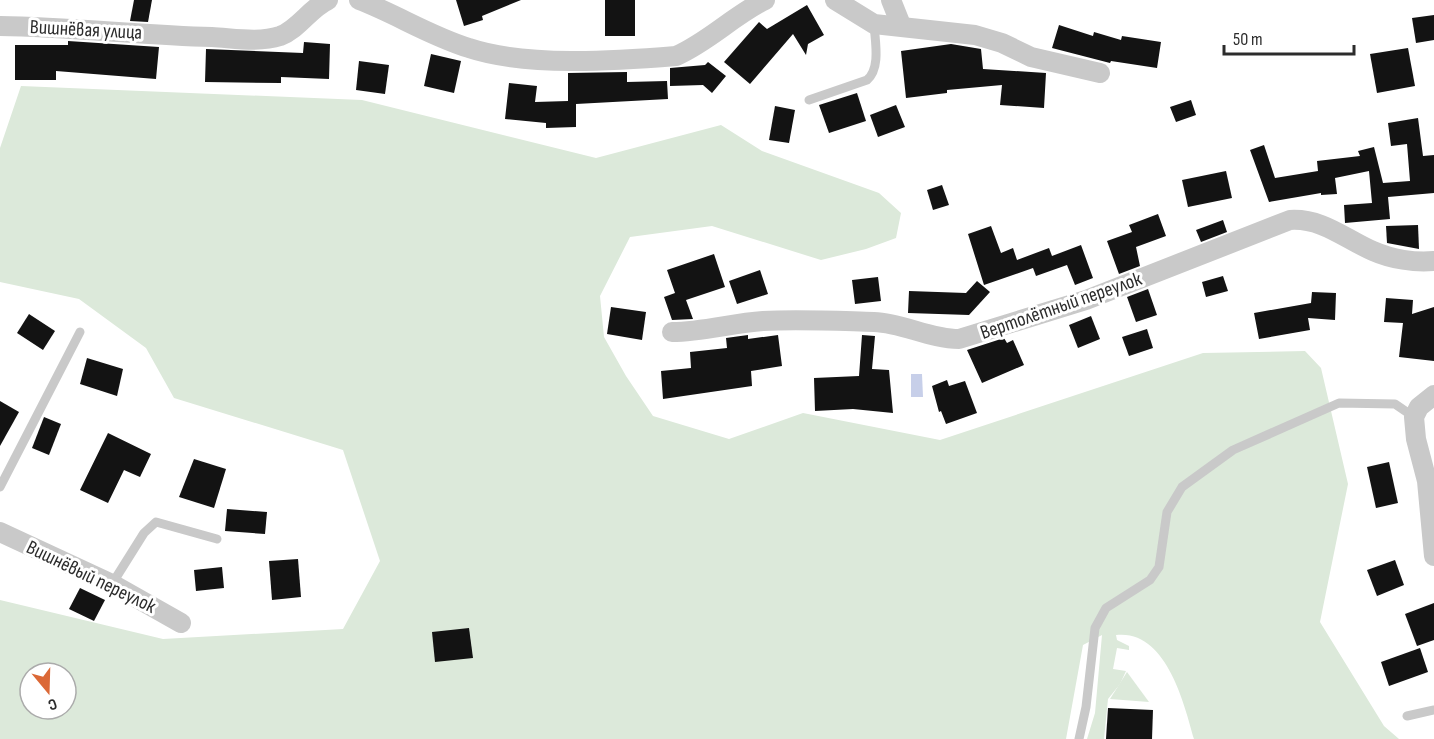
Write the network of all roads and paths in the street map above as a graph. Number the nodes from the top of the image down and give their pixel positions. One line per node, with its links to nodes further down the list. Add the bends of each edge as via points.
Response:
1 (328, 0): 7 (street, Вишнёвая улица, via 283,35 267,39)
2 (359, 0): 3 (street, via 472,50 555,60 676,56)
3 (765, 0)
4 (835, 0): 6 (street)
5 (891, 0): 8 (street)
6 (874, 24): 8 (street); 10 (lane, via 873,75)
7 (0, 26)
8 (901, 26): 9 (street, via 975,35 1031,57)
9 (1100, 73)
10 (809, 100)
11 (1434, 261): 13 (street, Вертолётный переулок, via 1384,255 1317,222 1290,220 1086,300 965,338 946,339 877,322 763,321 697,332)
12 (80, 332): 16 (lane)
13 (672, 332)
14 (1434, 395): 15 (street, via 1419,407)
15 (1414, 417): 19 (street, via 1427,481); 24 (lane, via 1395,404 1339,403 1233,450 1182,487 1167,512 1159,567 1150,580 1106,608 1095,628)
16 (0, 487)
17 (0, 532): 20 (street, Вишнёвый переулок)
18 (217, 539): 20 (lane, via 156,522 144,532)
19 (1434, 556)
20 (112, 584): 21 (street, Вишнёвый переулок)
21 (181, 622)
22 (1434, 710): 23 (lane)
23 (1407, 716)
24 (1079, 739)

